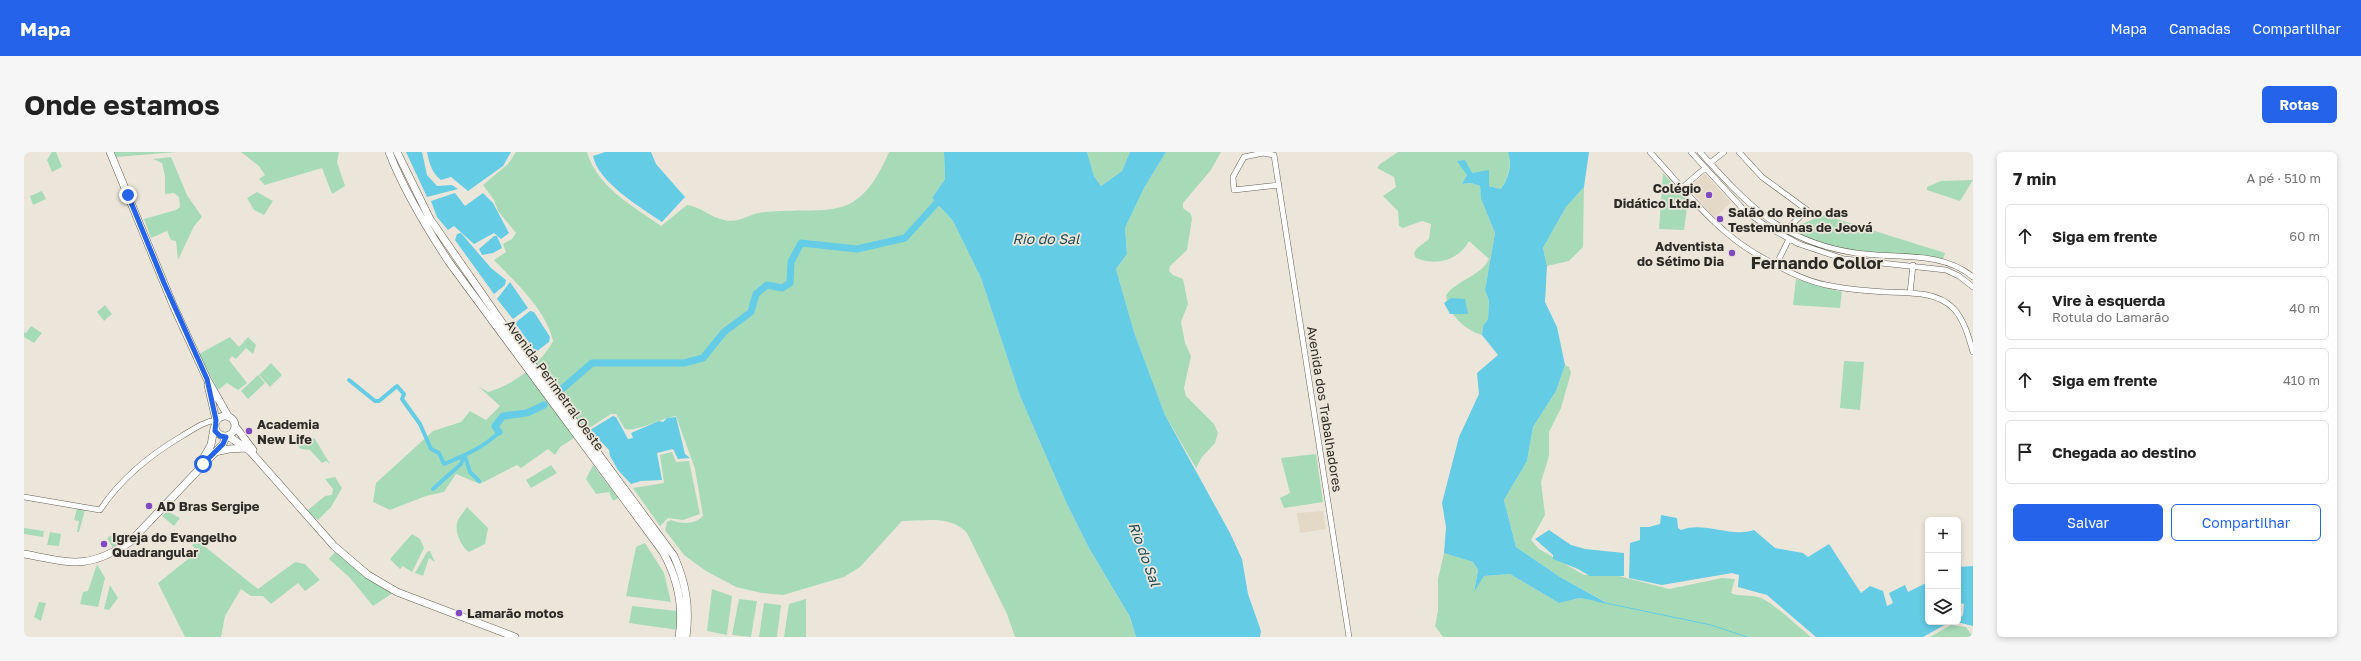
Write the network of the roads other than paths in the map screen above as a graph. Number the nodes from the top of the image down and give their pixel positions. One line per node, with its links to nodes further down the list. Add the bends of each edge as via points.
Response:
1 (110, 152): 23 (main road, via 161,277)
2 (389, 152): 36 (main road, Avenida Perimetral Oeste, via 426,228 449,262 663,552 676,582 680,599)
3 (397, 152): 37 (main road, Avenida Perimetral Oeste, via 430,219 512,337 674,556 681,571 688,599)
4 (1650, 152): 12 (street)
5 (1691, 152): 10 (street)
6 (1700, 152): 9 (street)
7 (1724, 152): 9 (street)
8 (1738, 152): 15 (street, via 1762,177 1807,210)
9 (1710, 163): 13 (street)
10 (1705, 168): 12 (street); 14 (street)
11 (1279, 185): 11 (street, Avenida dos Trabalhadores, via 1234,190 1232,180 1244,157 1267,153 1274,155); 38 (street, Avenida dos Trabalhadores)
12 (1682, 188): 17 (street, via 1728,235)
13 (1745, 201): 14 (street); 15 (street)
14 (1738, 205): 16 (street, via 1756,220)
15 (1786, 230): 19 (street, via 1816,243 1848,252 1940,260)
16 (1789, 239): 17 (street); 18 (street, via 1837,257 1861,262)
17 (1776, 265): 21 (street, via 1827,285)
18 (1913, 265): 20 (street, via 1949,272); 21 (street)
19 (1973, 277)
20 (1973, 287)
21 (1910, 293): 22 (street, via 1932,297 1954,308 1965,328)
22 (1973, 352)
23 (207, 379): 24 (main road); 25 (main road)
24 (228, 416): 25 (main road, via 221,416); 26 (main road)
25 (216, 420): 27 (main road); 33 (street, via 199,426 146,459 113,491 100,510)
26 (235, 426): 28 (main road, via 234,432); 31 (main road)
27 (214, 428): 28 (main road, via 220,436); 32 (main road, via 211,445)
28 (227, 436): 29 (main road); 30 (main road)
29 (247, 448): 30 (main road); 31 (main road)
30 (215, 452): 32 (main road)
31 (261, 462): 35 (main road, via 334,546 368,576 397,592)
32 (195, 471): 34 (main road, via 130,542 108,556 97,560 72,562)
33 (24, 497)
34 (24, 554)
35 (515, 637)
36 (679, 637)
37 (686, 637)
38 (1349, 637)

